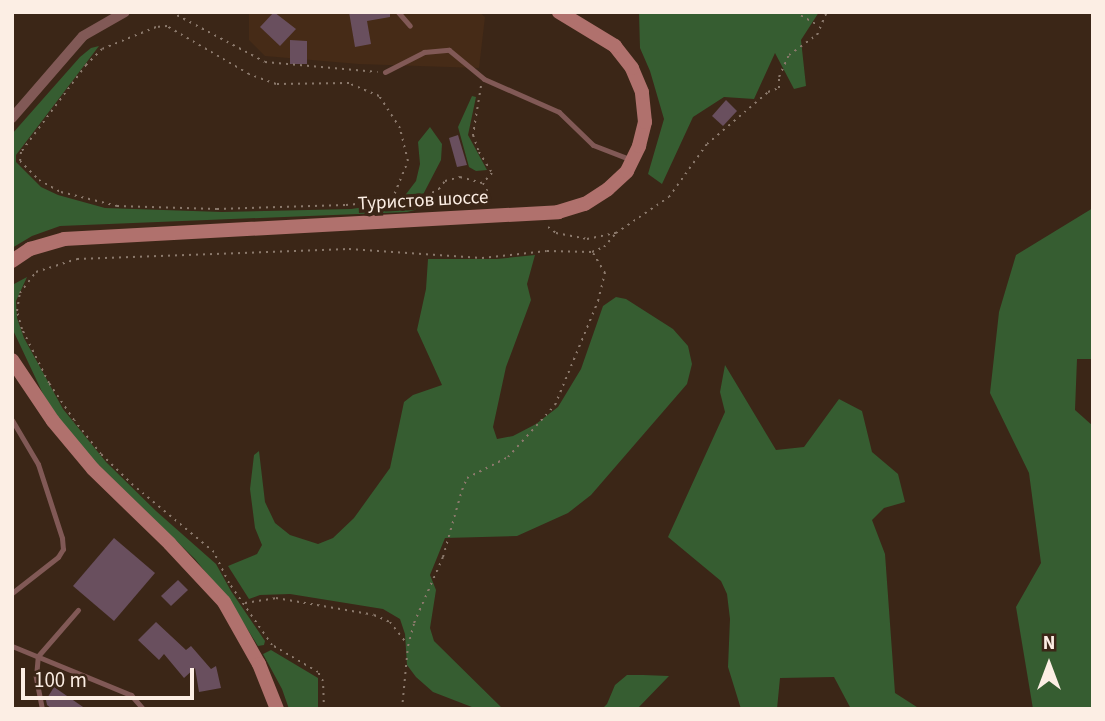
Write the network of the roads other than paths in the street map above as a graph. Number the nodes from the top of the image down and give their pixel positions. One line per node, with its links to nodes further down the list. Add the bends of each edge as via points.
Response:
1 (125, 12): 6 (street, via 83,36)
2 (398, 12): 4 (lane)
3 (559, 12): 7 (main road, Туристов шоссе, via 615,46 632,68 642,92 645,122)
4 (410, 26)
5 (384, 72): 7 (lane, via 424,52 449,50 484,79 559,112 593,145)
6 (12, 118)
7 (632, 160): 8 (main road, Туристов шоссе, via 608,189 585,204 558,212 64,239)
8 (14, 258)
9 (12, 360): 17 (main road, via 93,469 224,602 259,664)
10 (12, 420): 11 (lane, via 38,464 63,549)
11 (12, 593)
12 (78, 610): 14 (lane)
13 (12, 646): 14 (lane)
14 (38, 656): 15 (lane, via 36,677); 16 (lane, via 131,695)
15 (42, 709)
16 (142, 709)
17 (277, 709)

